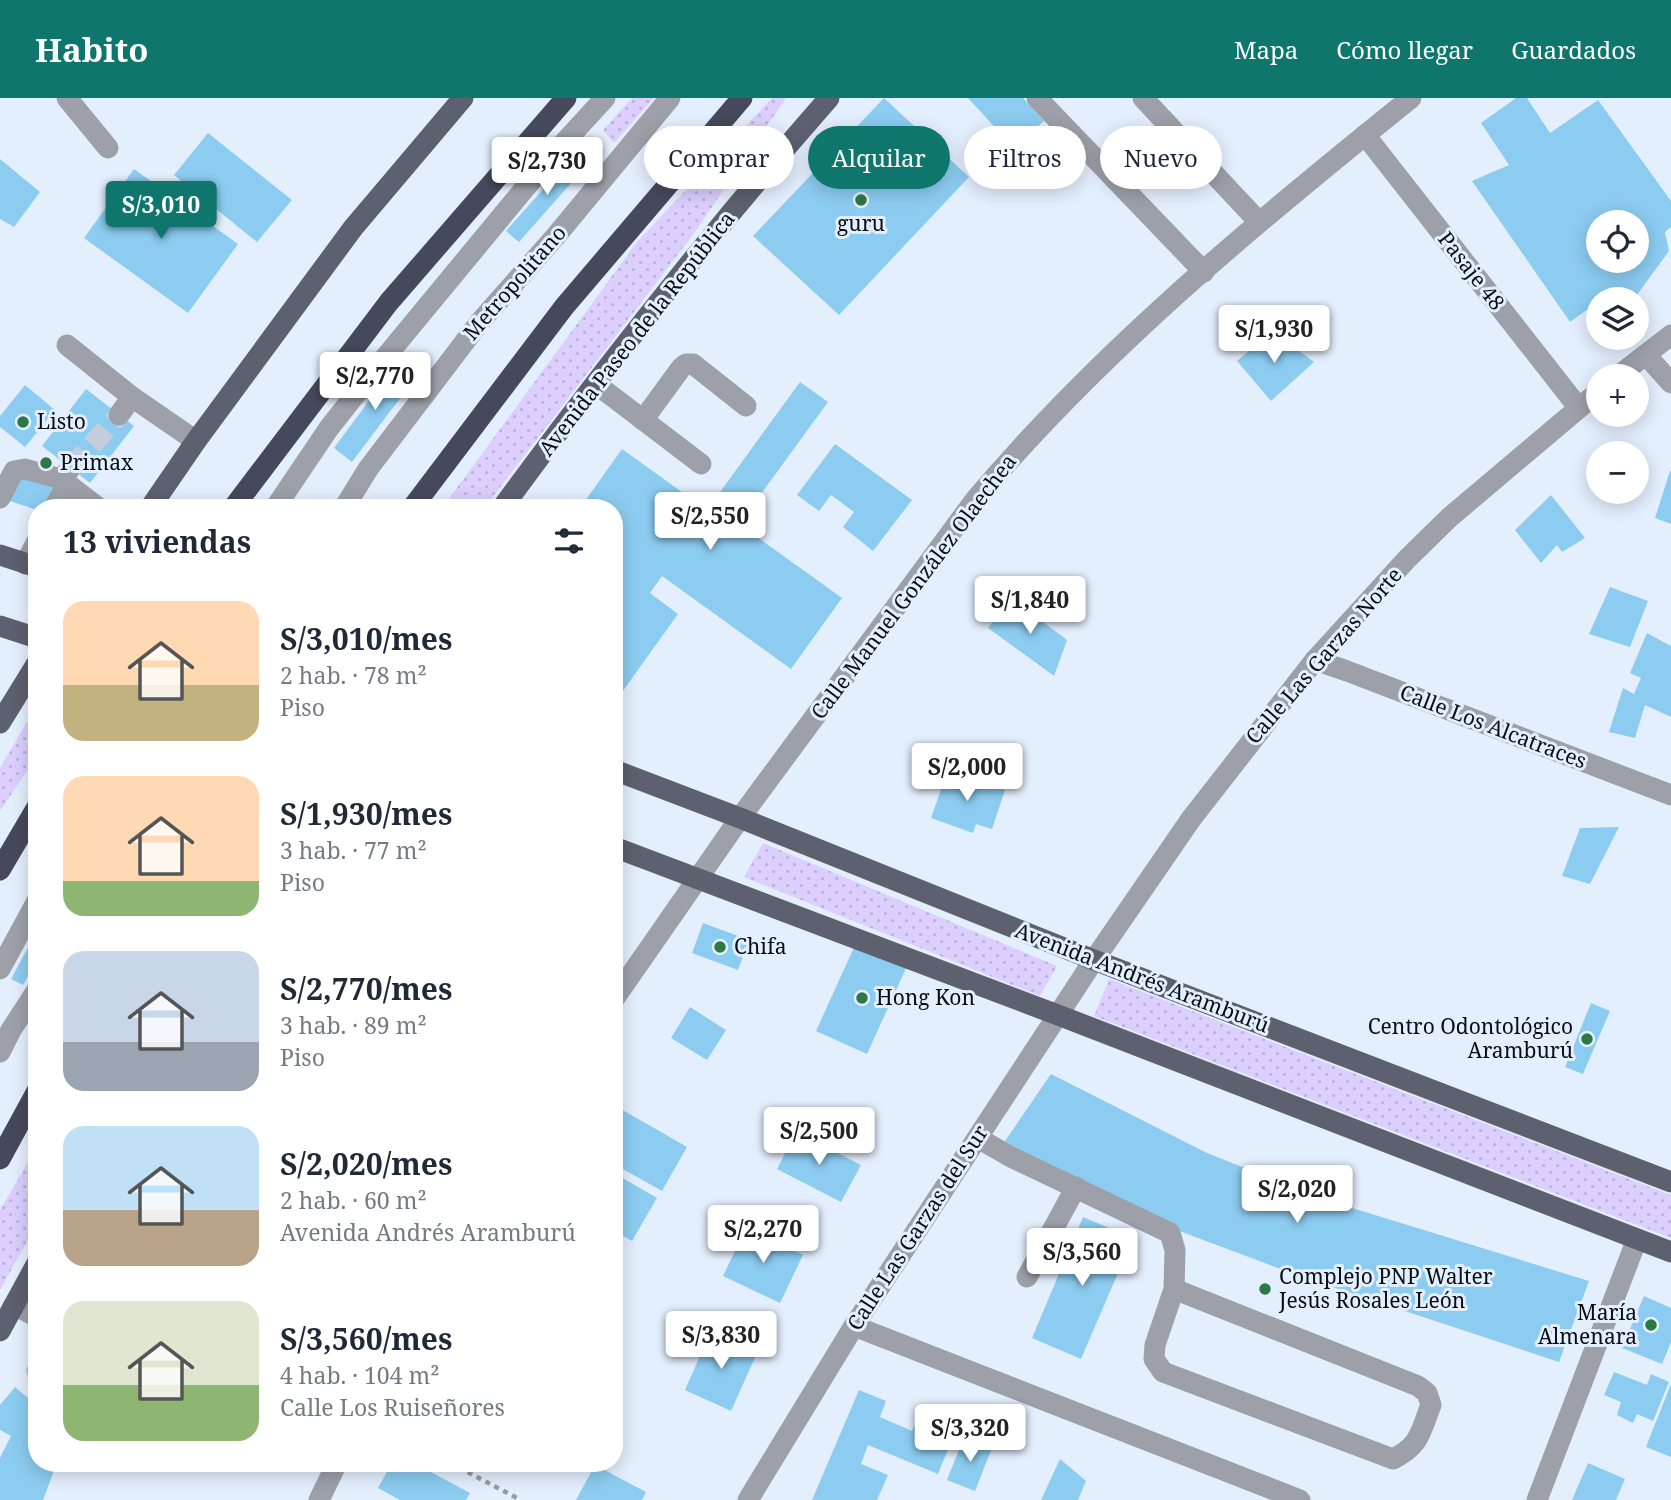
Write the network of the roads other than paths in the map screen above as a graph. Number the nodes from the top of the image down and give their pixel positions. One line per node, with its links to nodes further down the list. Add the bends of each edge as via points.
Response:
1 (67, 98): 12 (street)
2 (463, 98): 25 (main road, via 353,228)
3 (566, 98): 32 (highway, via 389,302)
4 (605, 98): 33 (street, via 378,366)
5 (670, 98): 34 (street, Metropolitano, via 479,323)
6 (742, 98): 35 (highway, via 564,307)
7 (829, 98): 20 (main road, Avenida Paseo de la República)
8 (1037, 98): 14 (street)
9 (1143, 98): 13 (street)
10 (1411, 98): 11 (street, Calle Manuel González Olaechea)
11 (1365, 135): 13 (street, Calle Manuel González Olaechea); 23 (street, Pasaje 48)
12 (108, 148)
13 (1259, 222): 14 (street, Calle Manuel González Olaechea)
14 (1204, 272): 46 (street, Calle Manuel González Olaechea, via 1043,423 1003,467)
15 (1671, 335): 17 (street)
16 (66, 345): 25 (street, via 126,406)
17 (1646, 355): 18 (street); 19 (street)
18 (1634, 364)
19 (1671, 383)
20 (597, 384): 24 (street); 36 (main road, Avenida Paseo de la República)
21 (1586, 401): 23 (street, Calle Las Garzas Norte)
22 (746, 406): 24 (street, via 687,364)
23 (1578, 407): 41 (street, Calle Las Garzas Norte, via 1441,526)
24 (643, 421): 26 (street)
25 (196, 440): 31 (main road)
26 (701, 464)
27 (66, 477): 28 (street, via 14,471); 29 (street); 30 (street)
28 (0, 498)
29 (57, 499)
30 (89, 499)
31 (155, 499)
32 (240, 499)
33 (281, 499)
34 (350, 499)
35 (419, 499)
36 (509, 499)
37 (0, 555): 38 (main road)
38 (28, 565)
39 (0, 626): 40 (main road)
40 (28, 635)
41 (1315, 660): 45 (street, Calle Los Alcatraces); 52 (street, Calle Las Garzas Norte, via 1191,818)
42 (28, 678): 43 (main road)
43 (0, 723)
44 (623, 773): 46 (main road, Avenida Andrés Aramburú)
45 (1671, 796)
46 (740, 818): 50 (street, Calle Manuel González Olaechea); 52 (main road, Avenida Andrés Aramburú)
47 (28, 822): 49 (highway)
48 (623, 850): 50 (main road)
49 (3, 863)
50 (697, 878): 54 (street, Calle Manuel González Olaechea); 56 (main road)
51 (28, 918): 53 (street)
52 (1094, 960): 56 (street, Calle Las Garzas del Sur); 61 (main road, Avenida Andrés Aramburú)
53 (0, 969)
54 (623, 986)
55 (28, 1004): 57 (street)
56 (1058, 1015): 59 (street, Calle Las Garzas del Sur); 63 (main road)
57 (0, 1052)
58 (28, 1108): 60 (highway)
59 (978, 1138): 62 (street); 70 (street, Calle Las Garzas del Sur)
60 (0, 1159)
61 (1671, 1182)
62 (1076, 1187): 65 (street); 67 (street, via 1170,1233 1175,1250)
63 (1637, 1239): 64 (main road); 76 (street)
64 (1671, 1252)
65 (1027, 1277)
66 (28, 1279): 68 (main road)
67 (1174, 1289): 67 (street, via 1155,1345 1154,1359 1163,1372 1393,1459 1416,1442 1431,1405 1418,1386)
68 (14, 1305): 69 (street); 71 (main road)
69 (28, 1312)
70 (853, 1326): 74 (street, Calle Las Garzas del Sur); 75 (street)
71 (0, 1331)
72 (333, 1472): 73 (street)
73 (320, 1500)
74 (748, 1500)
75 (1300, 1500)
76 (1537, 1500)

